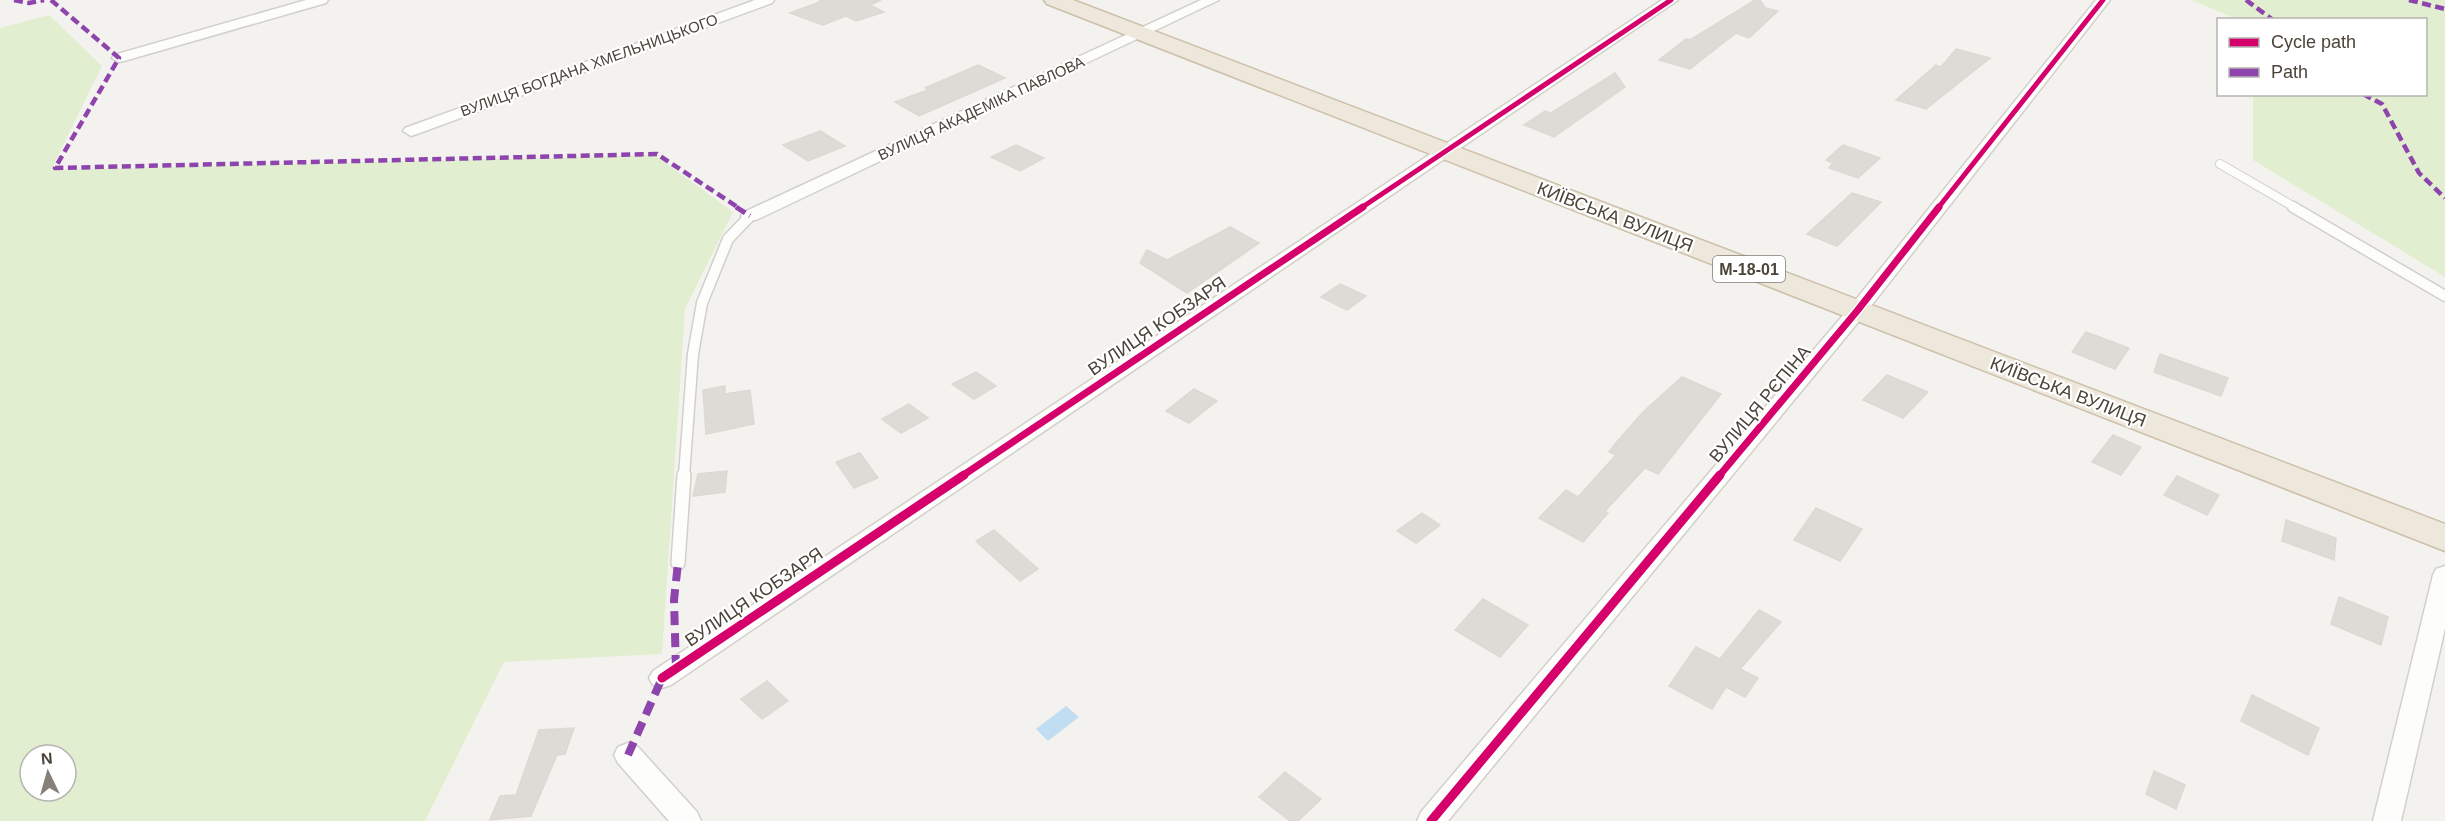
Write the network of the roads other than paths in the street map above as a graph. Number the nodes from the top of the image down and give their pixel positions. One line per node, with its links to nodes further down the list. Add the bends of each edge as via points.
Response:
1 (321, 0): 8 (street)
2 (767, 0): 9 (street, ВУЛИЦЯ БОГДАНА ХМЕЛЬНИЦЬКОГО)
3 (1054, 0): 7 (highway, КИЇВСЬКА ВУЛИЦЯ / М-18-01)
4 (1212, 0): 7 (street, ВУЛИЦЯ АКАДЕМІКА ПАВЛОВА)
5 (1671, 0): 10 (street, ВУЛИЦЯ КОБЗАРЯ)
6 (2103, 0): 14 (street, ВУЛИЦЯ РЄПІНА)
7 (1140, 34): 10 (highway, КИЇВСЬКА ВУЛИЦЯ / М-18-01); 12 (street, ВУЛИЦЯ АКАДЕМІКА ПАВЛОВА)
8 (119, 58)
9 (411, 130)
10 (1445, 151): 14 (highway, КИЇВСЬКА ВУЛИЦЯ / М-18-01); 18 (street, ВУЛИЦЯ КОБЗАРЯ)
11 (2220, 164): 13 (lane)
12 (750, 216): 16 (lane, via 728,239 702,303 693,354)
13 (2445, 296)
14 (1857, 310): 15 (highway, КИЇВСЬКА ВУЛИЦЯ / М-18-01); 21 (street, ВУЛИЦЯ РЄПІНА)
15 (2445, 538)
16 (678, 563)
17 (2445, 575): 22 (street)
18 (662, 678)
19 (628, 755): 20 (street)
20 (687, 821)
21 (1431, 821)
22 (2387, 821)

